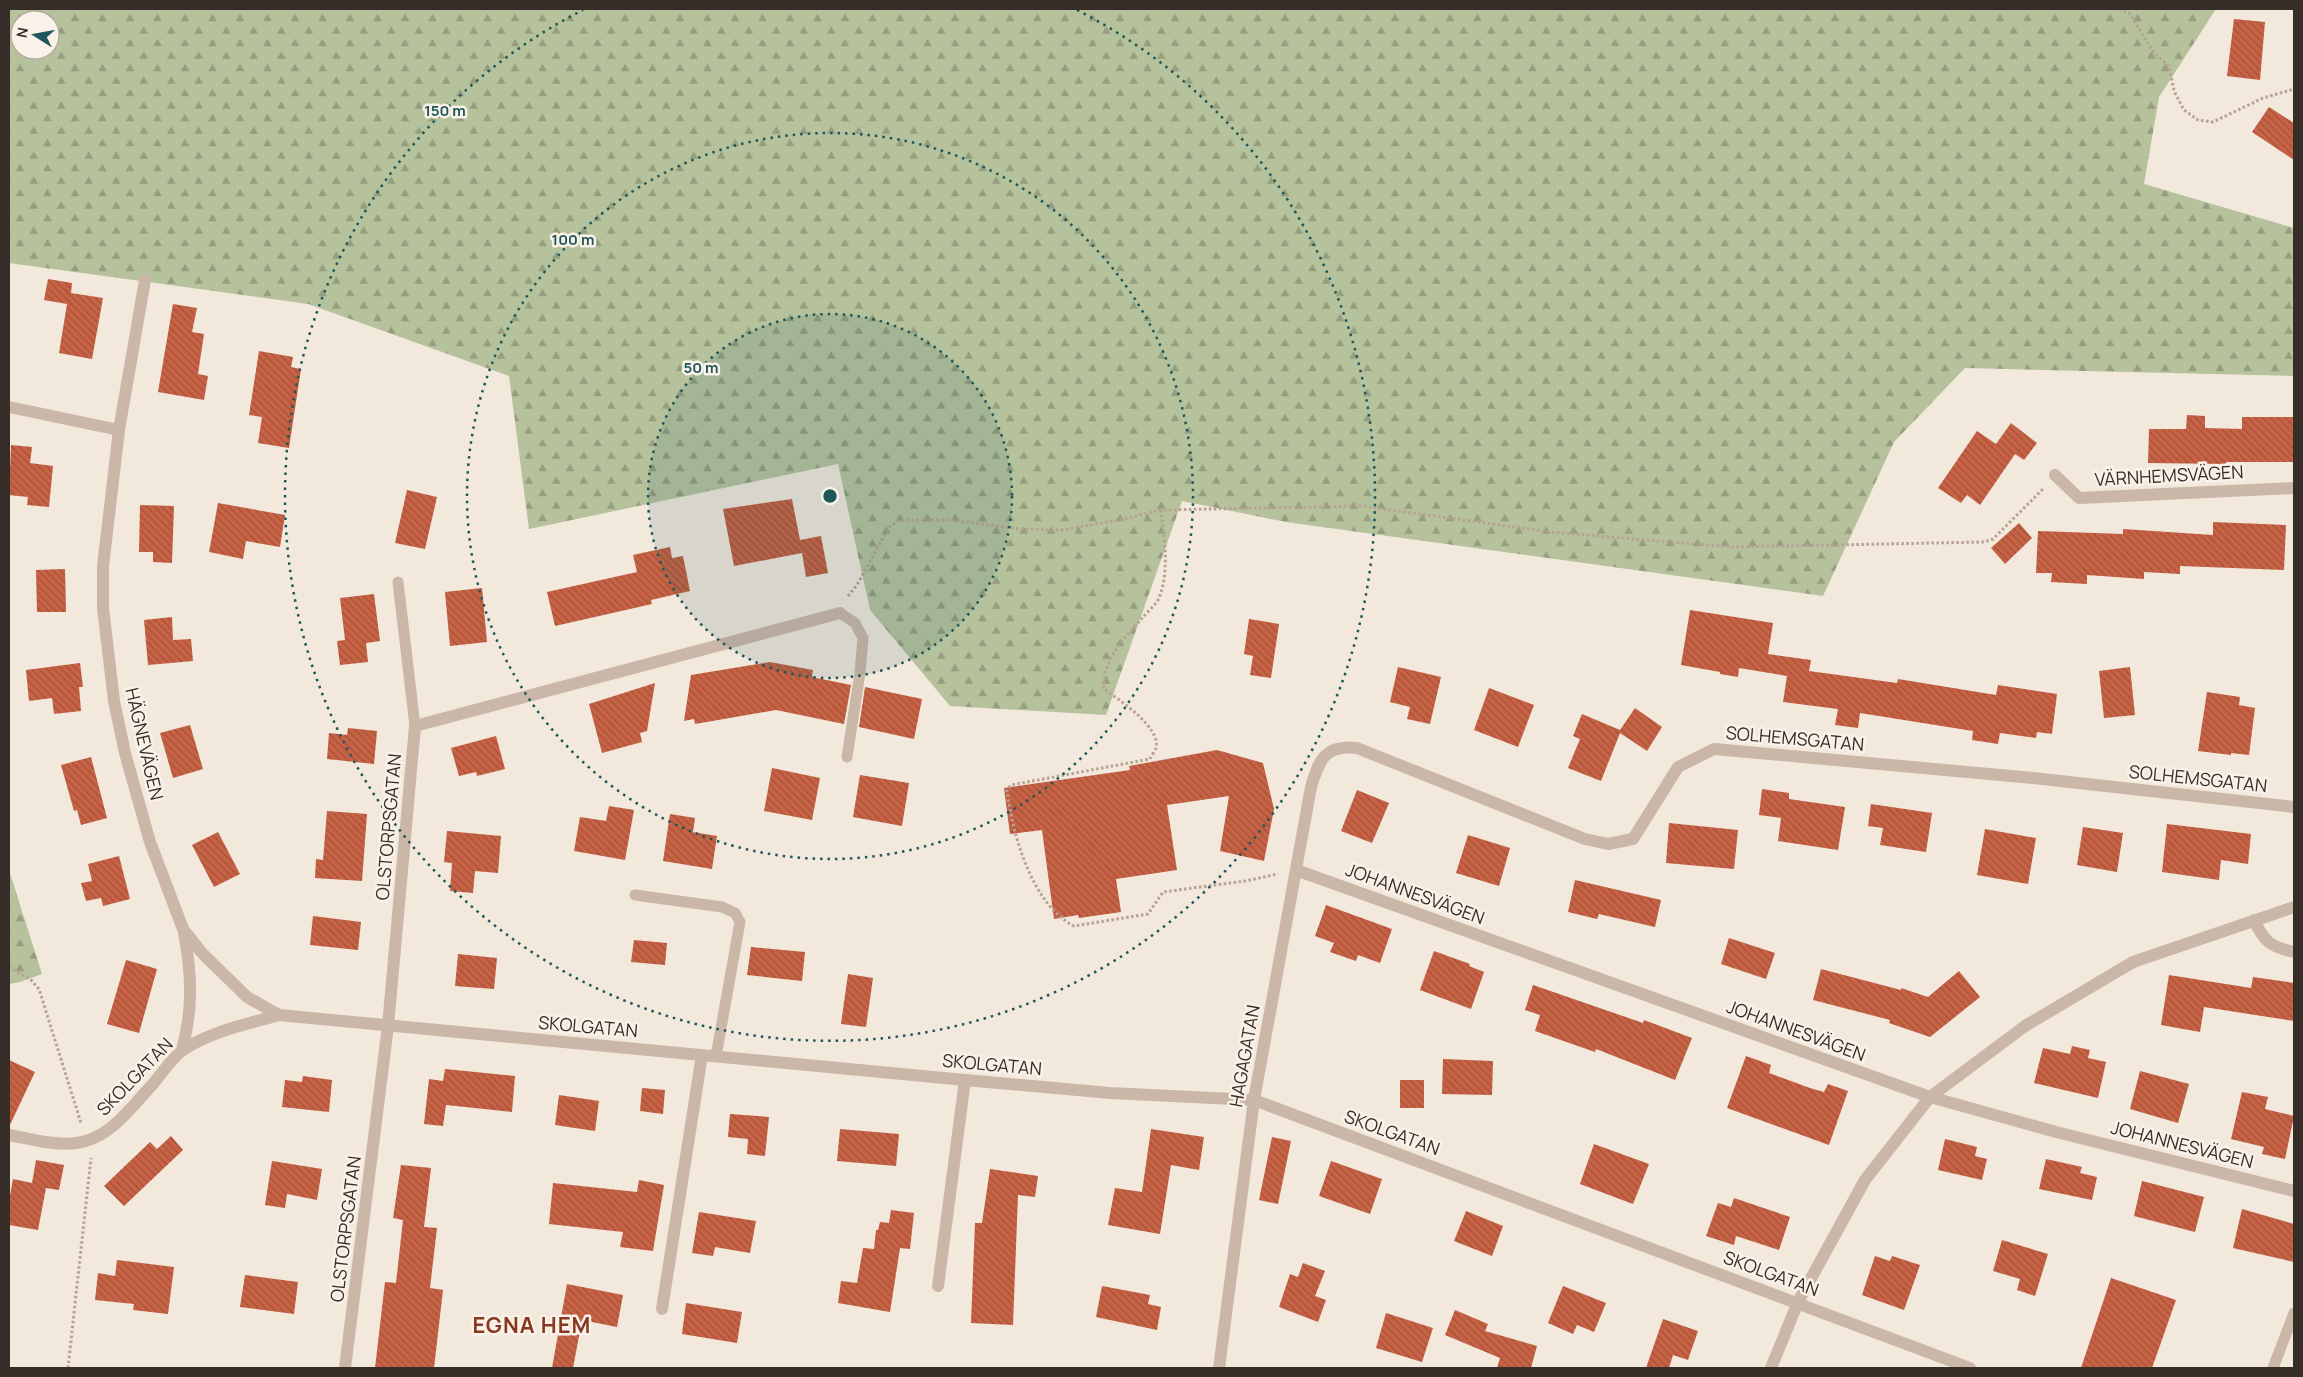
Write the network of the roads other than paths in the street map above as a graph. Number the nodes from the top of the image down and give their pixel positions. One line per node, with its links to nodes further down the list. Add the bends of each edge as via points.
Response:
1 (145, 280): 3 (street, HÄGNEVÄGEN)
2 (9, 407): 3 (street)
3 (119, 430): 16 (street, HÄGNEVÄGEN, via 103,566 108,656 125,753 150,842)
4 (2055, 475): 5 (street, VÄRNHEMSVÄGEN, via 2079,498)
5 (2294, 488)
6 (398, 582): 8 (lane)
7 (840, 613): 8 (street); 10 (lane, via 855,623 863,638)
8 (415, 726): 19 (street, OLSTORPSGATAN)
9 (1324, 754): 11 (street, SOLHEMSGATAN, via 1336,749 1357,748 1585,839 1608,844 1634,839 1678,767 1714,749 2033,778); 12 (street, HAGAGATAN, via 1311,788)
10 (847, 757)
11 (2294, 807)
12 (1296, 870): 24 (street, JOHANNESVÄGEN); 25 (street, HAGAGATAN)
13 (635, 894): 22 (lane, via 722,907 735,913 740,922)
14 (2294, 907): 15 (street)
15 (2254, 920): 17 (street, via 2260,934 2271,946); 24 (street, via 2133,962 2024,1026)
16 (183, 928): 18 (street, HÄGNEVÄGEN, via 202,953 247,997); 20 (street, via 189,960 191,1005)
17 (2294, 952)
18 (280, 1015): 19 (street, SKOLGATAN); 20 (street, SKOLGATAN, via 207,1038)
19 (388, 1026): 21 (street, SKOLGATAN); 32 (street, OLSTORPSGATAN)
20 (182, 1050): 26 (street, SKOLGATAN, via 119,1121 96,1137 63,1144)
21 (702, 1055): 22 (street, SKOLGATAN); 30 (street)
22 (716, 1056): 23 (street, SKOLGATAN)
23 (965, 1080): 25 (street, SKOLGATAN); 28 (street)
24 (1930, 1098): 27 (street, JOHANNESVÄGEN); 29 (street, via 1865,1180)
25 (1254, 1100): 29 (street, SKOLGATAN); 33 (street, HAGAGATAN)
26 (9, 1136)
27 (2294, 1191)
28 (938, 1286)
29 (1798, 1302): 34 (street); 35 (street, SKOLGATAN)
30 (662, 1309)
31 (2294, 1312): 36 (lane)
32 (345, 1368)
33 (1221, 1368)
34 (1772, 1368)
35 (1970, 1368)
36 (2273, 1368)

